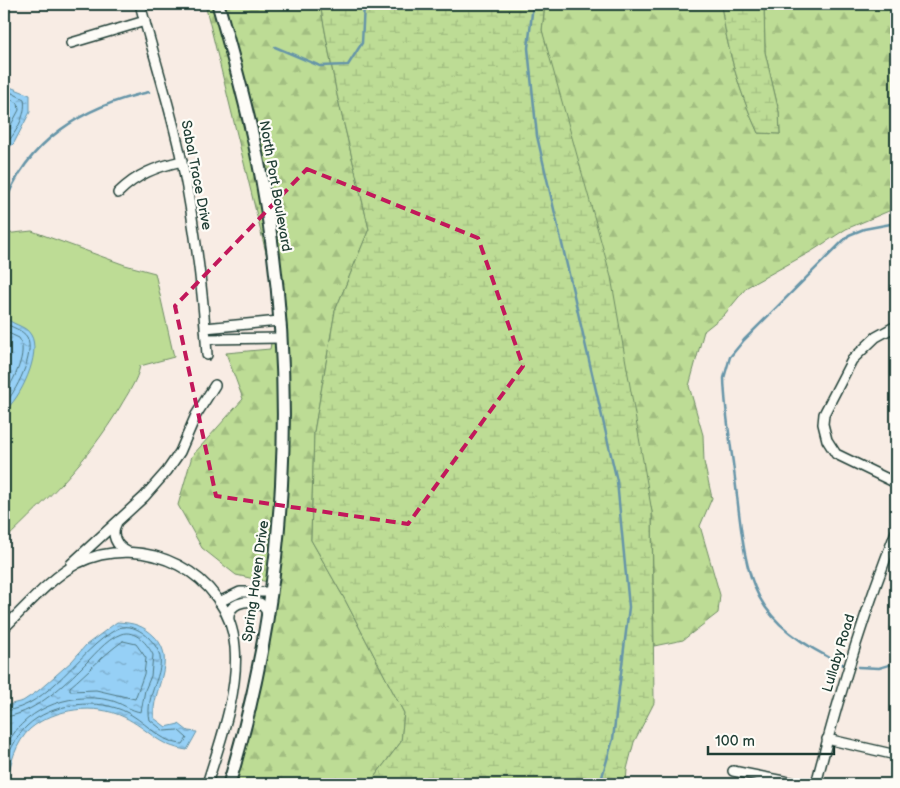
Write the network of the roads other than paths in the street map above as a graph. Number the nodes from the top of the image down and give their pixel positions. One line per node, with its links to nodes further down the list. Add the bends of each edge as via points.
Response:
1 (140, 4): 3 (street, Sabal Trace Drive)
2 (218, 4): 7 (street, North Port Boulevard, via 262,182 274,260)
3 (145, 21): 4 (street); 5 (street, Sabal Trace Drive)
4 (71, 43)
5 (182, 161): 6 (street, via 149,170); 10 (street, Sabal Trace Drive, via 197,248)
6 (118, 193)
7 (279, 322): 8 (street); 11 (street, North Port Boulevard)
8 (232, 326): 10 (street); 13 (street)
9 (896, 326): 17 (street, via 876,337 852,360 824,414 823,424 826,440 836,454)
10 (205, 328): 12 (street, Sabal Trace Drive)
11 (281, 338): 13 (street); 15 (street, North Port Boulevard)
12 (206, 339): 13 (street); 14 (street, Sabal Trace Drive)
13 (233, 339)
14 (207, 355)
15 (283, 378): 22 (street, Spring Haven Drive, via 282,481)
16 (214, 385): 18 (street, via 170,467)
17 (896, 483)
18 (118, 521): 20 (street, via 114,529 115,540); 21 (street)
19 (896, 532): 27 (street, Lullaby Road, via 864,614)
20 (128, 552): 21 (street, via 78,563); 23 (street, via 155,555 184,567)
21 (56, 578): 26 (street)
22 (271, 592): 23 (street, via 240,592); 24 (street, Spring Haven Drive)
23 (219, 602): 25 (street)
24 (267, 617): 25 (street, via 264,605 246,601 229,611); 31 (street, Spring Haven Drive)
25 (229, 621): 30 (street, via 235,645 235,676)
26 (4, 628)
27 (827, 739): 28 (street); 33 (street, Lullaby Road)
28 (896, 755)
29 (733, 771): 32 (street)
30 (207, 784)
31 (229, 784)
32 (799, 784)
33 (816, 784)

